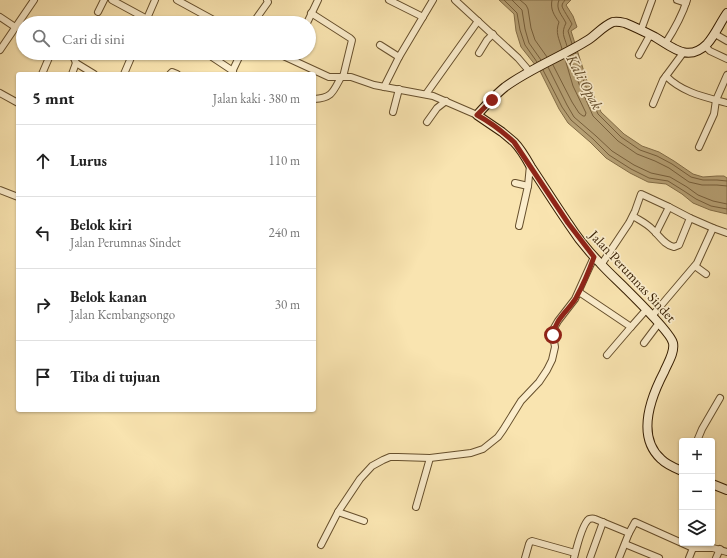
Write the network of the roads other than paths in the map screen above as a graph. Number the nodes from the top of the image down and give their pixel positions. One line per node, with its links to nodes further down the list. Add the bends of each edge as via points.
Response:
1 (34, 0): 17 (street)
2 (104, 0): 14 (street)
3 (112, 0): 18 (street)
4 (155, 0): 19 (street)
5 (177, 0): 20 (street)
6 (318, 0): 15 (street)
7 (389, 0): 26 (street)
8 (433, 0): 26 (street)
9 (455, 0): 27 (street)
10 (652, 0): 30 (street)
11 (677, 0): 13 (street)
12 (268, 1): 21 (street)
13 (687, 2): 35 (street)
14 (98, 12)
15 (311, 13): 22 (street); 23 (street)
16 (727, 13): 32 (street)
17 (24, 16)
18 (138, 16)
19 (148, 16)
20 (206, 16)
21 (258, 16)
22 (310, 16)
23 (316, 16)
24 (316, 16): 59 (street, via 352,40)
25 (0, 17): 28 (street)
26 (423, 18): 42 (street)
27 (478, 20): 31 (street); 63 (street)
28 (16, 24)
29 (16, 29): 38 (street)
30 (641, 30): 33 (street); 56 (street, via 619,21 608,24 589,40)
31 (492, 34): 39 (street); 56 (street)
32 (714, 34): 34 (street); 37 (street)
33 (650, 35): 35 (street); 41 (street)
34 (727, 41)
35 (665, 44): 40 (street)
36 (380, 45): 42 (street)
37 (704, 46): 40 (street, via 693,52); 43 (street)
38 (0, 50)
39 (479, 53)
40 (683, 53): 58 (street)
41 (638, 55)
42 (399, 56): 60 (street)
43 (727, 59)
44 (48, 60): 51 (street)
45 (76, 60): 52 (street)
46 (78, 60): 53 (street)
47 (130, 60): 54 (street)
48 (216, 60): 55 (street)
49 (238, 60): 55 (street)
50 (298, 60): 59 (street, via 329,76)
51 (43, 72)
52 (72, 72)
53 (92, 72)
54 (125, 72)
55 (232, 72)
56 (531, 72): 71 (street, via 503,89)
57 (727, 75): 65 (street)
58 (666, 76): 65 (street, via 682,88); 69 (street)
59 (342, 77): 60 (street); 64 (street, via 329,96)
60 (384, 87): 61 (street)
61 (399, 89): 63 (street); 70 (street)
62 (0, 94): 67 (street)
63 (426, 94): 66 (street)
64 (316, 99)
65 (716, 100): 68 (street); 73 (street, via 714,114)
66 (446, 101): 71 (street); 72 (street)
67 (16, 102)
68 (727, 103)
69 (653, 104)
70 (393, 112)
71 (477, 115): 74 (street, Jalan Perumnas Sindet, via 514,142)
72 (427, 122)
73 (699, 148)
74 (530, 165): 76 (street); 86 (street, Jalan Perumnas Sindet)
75 (515, 183): 76 (street)
76 (528, 186): 82 (street)
77 (0, 190): 78 (street)
78 (16, 196)
79 (669, 207): 80 (street, via 641,194); 81 (street); 84 (street)
80 (633, 216): 84 (street); 87 (street)
81 (690, 218): 83 (street); 84 (street, via 677,247 670,246)
82 (519, 226)
83 (713, 228): 85 (street); 88 (street)
84 (656, 233)
85 (727, 233)
86 (594, 257): 87 (street, Jalan Perumnas Sindet); 90 (street)
87 (601, 265): 91 (street, Jalan Perumnas Sindet)
88 (695, 266): 89 (street); 91 (street)
89 (706, 274)
90 (579, 292): 93 (street); 98 (street, via 554,328 555,347 547,370 521,401 498,437 477,451)
91 (649, 313): 92 (street, Jalan Perumnas Sindet); 93 (street)
92 (659, 323): 94 (street); 99 (street, Jalan Perumnas Sindet, via 672,340 674,348 657,384 649,411 649,440 661,459)
93 (631, 328): 95 (street)
94 (644, 343)
95 (606, 355)
96 (720, 398): 97 (street)
97 (698, 438)
98 (430, 458): 102 (street); 103 (street, via 390,458 372,466)
99 (679, 470)
100 (715, 485): 101 (street)
101 (727, 490)
102 (416, 507)
103 (338, 512): 104 (street); 108 (street)
104 (364, 521)
105 (604, 522): 106 (street); 112 (street, via 593,518 587,522); 115 (street)
106 (629, 533): 107 (street); 109 (street, via 635,522)
107 (625, 544): 113 (street); 116 (street)
108 (321, 545)
109 (693, 548): 110 (street); 118 (street)
110 (720, 549): 111 (street); 119 (street)
111 (727, 552)
112 (575, 556): 114 (street, via 532,541 528,544)
113 (651, 557): 117 (street)
114 (525, 558)
115 (590, 558)
116 (619, 558)
117 (659, 558)
118 (689, 558)
119 (716, 558)

